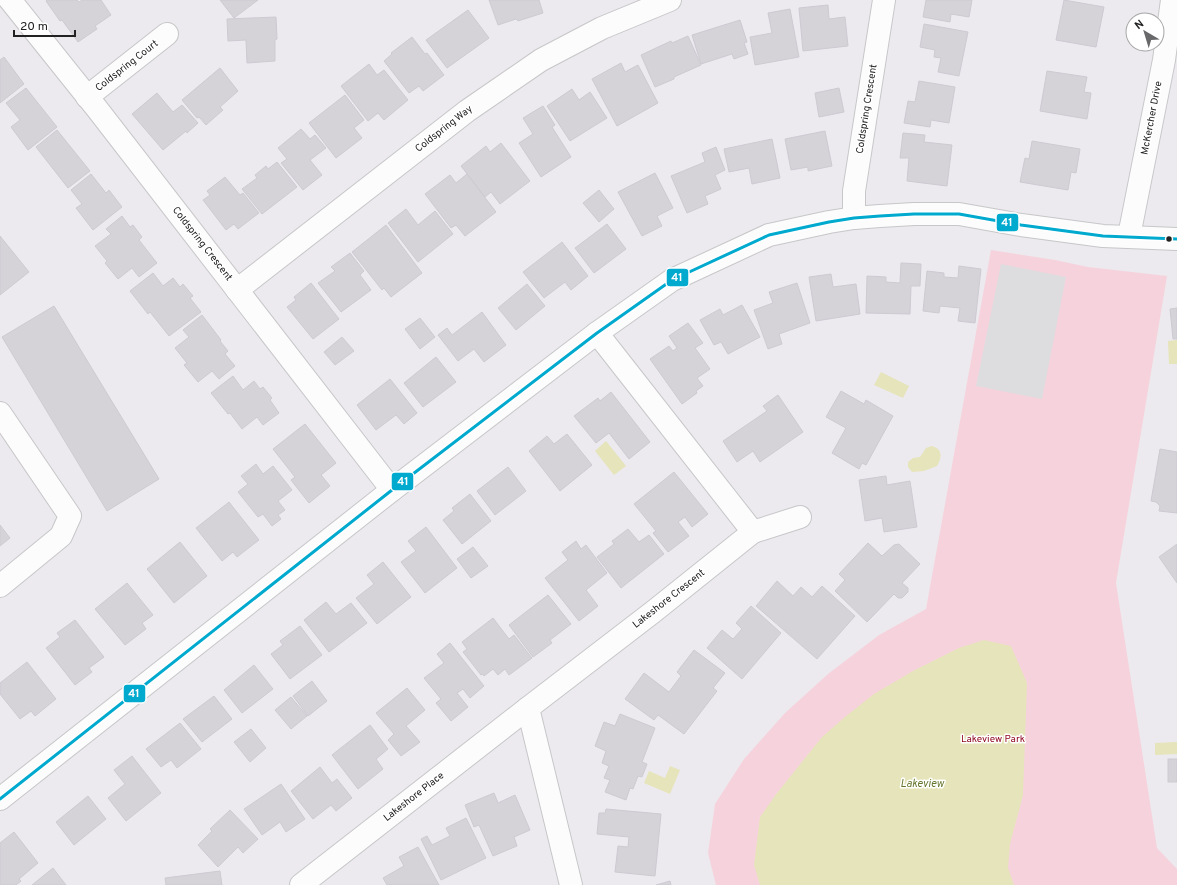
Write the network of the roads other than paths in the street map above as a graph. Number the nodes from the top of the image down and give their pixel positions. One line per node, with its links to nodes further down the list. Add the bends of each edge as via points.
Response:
1 (10, 0): 7 (street, Coldspring Crescent)
2 (670, 0): 11 (street, Coldspring Way, via 602,28 541,60 467,111)
3 (884, 0): 8 (street, Coldspring Crescent, via 854,191)
4 (1172, 0): 6 (street, McKercher Drive)
5 (167, 34): 7 (street, Coldspring Court)
6 (1170, 62): 9 (street, McKercher Drive)
7 (87, 97): 11 (street, Coldspring Crescent)
8 (854, 218): 9 (street, via 959,214 1103,236); 12 (street, via 769,235 672,280)
9 (1129, 236): 10 (street)
10 (1177, 239)
11 (237, 290): 14 (street, Coldspring Crescent)
12 (597, 333): 14 (street); 16 (street)
13 (2, 422): 17 (street, via 70,516 61,536)
14 (392, 490): 19 (street)
15 (800, 517): 16 (street)
16 (753, 532): 18 (street, Lakeshore Crescent)
17 (0, 586)
18 (528, 708): 20 (street, Lakeshore Place); 21 (street)
19 (0, 799)
20 (301, 885)
21 (571, 885)

